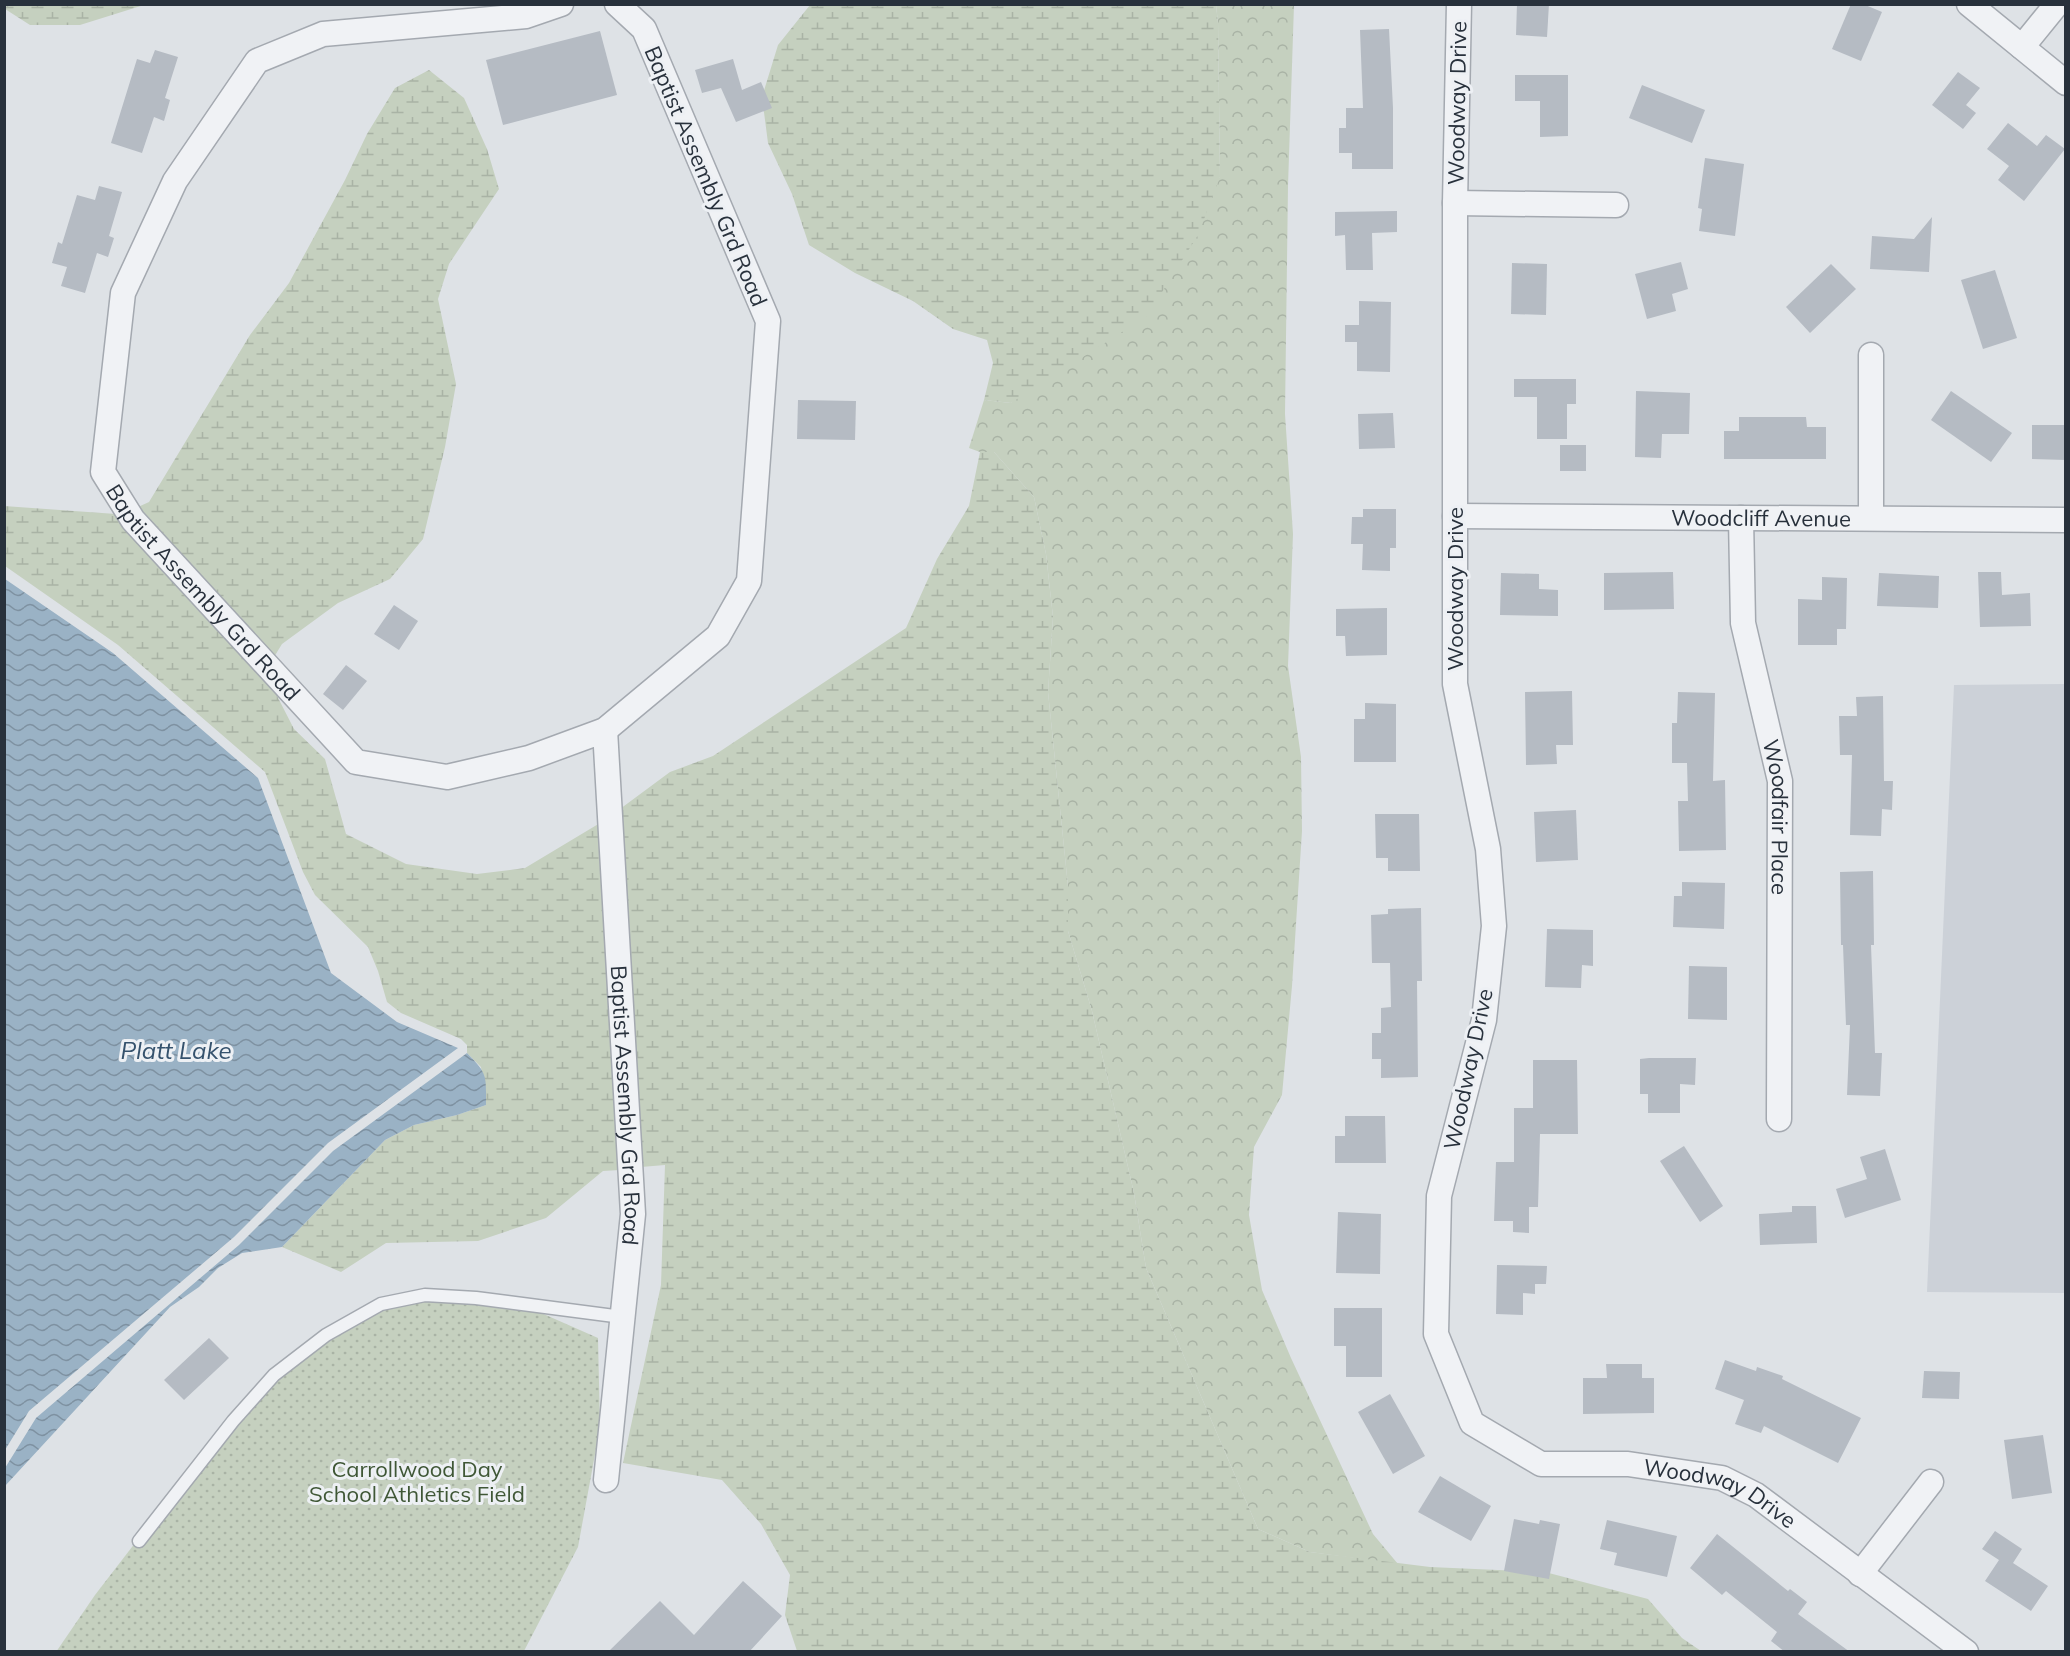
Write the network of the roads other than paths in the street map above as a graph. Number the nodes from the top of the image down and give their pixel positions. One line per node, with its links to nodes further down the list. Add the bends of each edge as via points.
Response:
1 (561, 4): 15 (street, Baptist Assembly Grd Road, via 526,16 323,34 257,61 175,181 123,293 103,472 133,519 356,762 447,777 529,758)
2 (617, 4): 15 (street, Baptist Assembly Grd Road, via 644,29 768,321 749,581 718,636)
3 (1458, 4): 8 (street, Woodway Drive)
4 (1969, 4): 6 (street)
5 (2057, 4): 6 (street)
6 (2022, 47): 7 (street)
7 (2066, 83)
8 (1455, 203): 9 (street); 11 (street, Woodway Drive)
9 (1616, 205)
10 (1871, 355): 13 (street)
11 (1455, 516): 12 (street, Woodcliff Avenue); 21 (street, Woodway Drive, via 1455,684 1488,849 1494,926 1484,1020 1439,1196 1436,1334 1472,1423 1541,1464 1628,1464 1722,1478 1756,1495)
12 (1741, 518): 13 (street, Woodcliff Avenue); 16 (street, Woodfair Place, via 1743,623 1780,781)
13 (1871, 519): 14 (street, Woodcliff Avenue)
14 (2066, 520)
15 (605, 730): 17 (street, Baptist Assembly Grd Road, via 633,1214)
16 (1779, 1119)
17 (622, 1317): 18 (street, Baptist Assembly Grd Road); 20 (lane, via 425,1295 381,1304 326,1335 274,1375 233,1420)
18 (606, 1480)
19 (1931, 1482): 21 (street)
20 (139, 1541)
21 (1860, 1574): 22 (street, Woodway Drive)
22 (1966, 1652)

